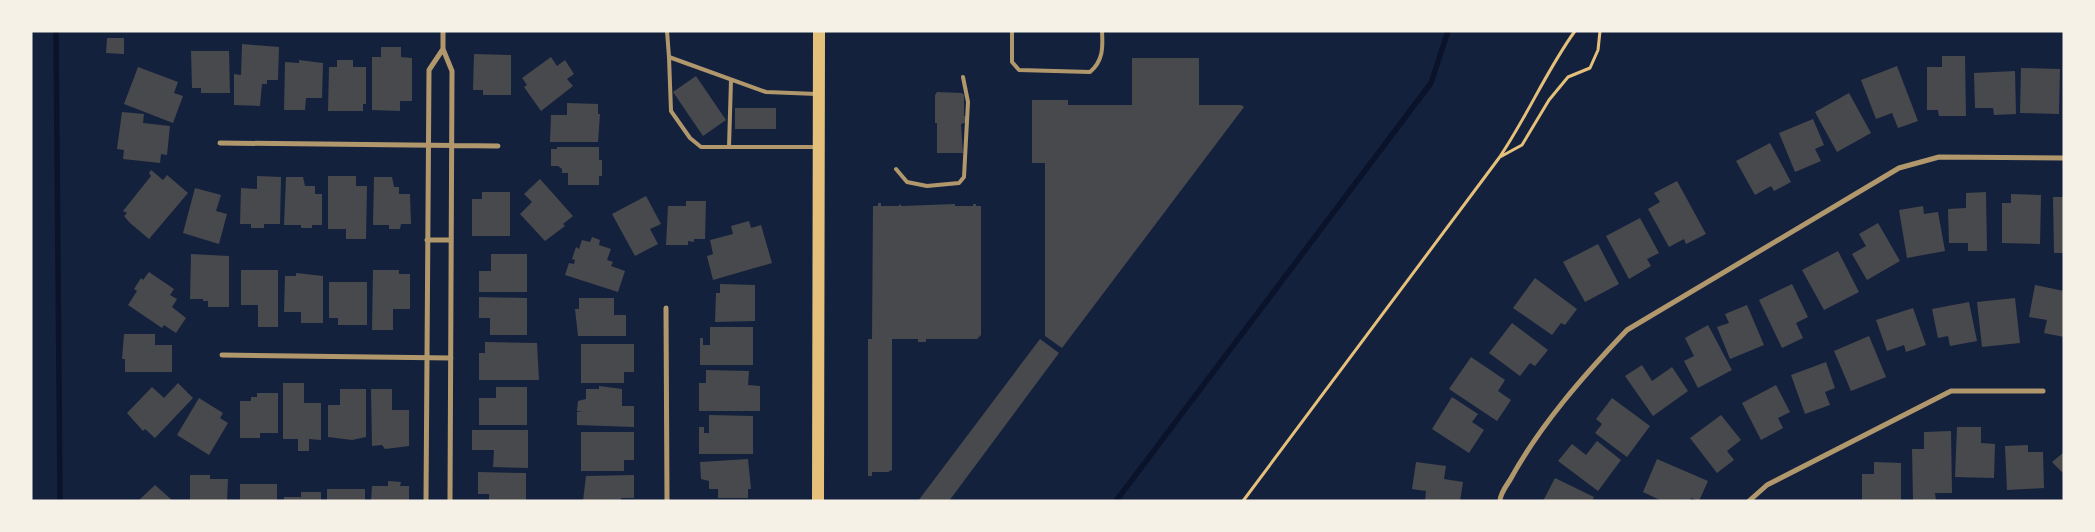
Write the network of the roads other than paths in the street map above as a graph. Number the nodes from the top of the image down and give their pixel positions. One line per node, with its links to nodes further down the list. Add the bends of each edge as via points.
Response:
1 (443, 31): 6 (street)
2 (667, 31): 7 (lane)
3 (819, 31): 10 (main road)
4 (1012, 31): 5 (lane, via 1012,62 1019,70 1090,72 1097,66 1102,50)
5 (1102, 31)
6 (443, 49): 12 (street, via 428,70); 13 (street, via 452,71)
7 (669, 57): 9 (lane); 15 (lane, via 671,111 690,138 701,147)
8 (963, 77): 18 (lane, via 968,102 964,177 959,183 927,186 907,182)
9 (731, 80): 10 (lane, via 766,92); 15 (lane)
10 (819, 94): 16 (main road)
11 (220, 143): 12 (street)
12 (428, 145): 13 (street); 19 (street)
13 (452, 145): 14 (street); 20 (street)
14 (498, 146)
15 (729, 147): 16 (lane)
16 (819, 147): 29 (main road)
17 (2064, 158): 30 (street, via 1939,157 1899,168 1627,330 1593,365 1548,423 1521,460)
18 (896, 169)
19 (427, 240): 20 (street); 23 (street)
20 (451, 240): 24 (street)
21 (666, 308): 28 (street)
22 (222, 356): 23 (street)
23 (426, 358): 24 (street); 26 (street)
24 (450, 358): 27 (street)
25 (2042, 391): 31 (street, via 1951,392 1768,485)
26 (426, 501)
27 (450, 501)
28 (666, 501)
29 (818, 501)
30 (1500, 501)
31 (1749, 501)

